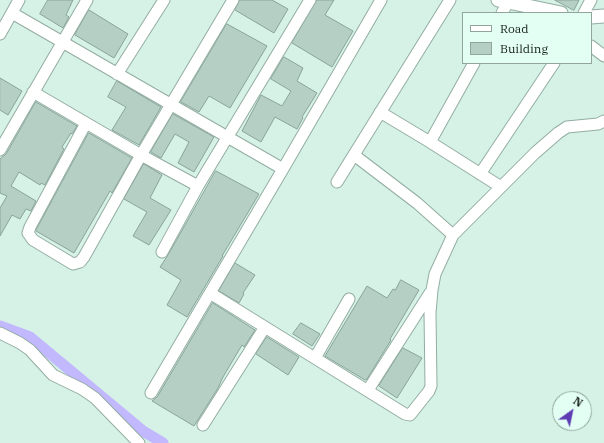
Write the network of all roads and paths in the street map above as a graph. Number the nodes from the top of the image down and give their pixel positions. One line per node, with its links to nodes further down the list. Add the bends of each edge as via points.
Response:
1 (20, 0): 12 (street)
2 (87, 0): 16 (street)
3 (164, 0): 21 (street)
4 (232, 0): 23 (street)
5 (310, 0): 27 (street)
6 (381, 0): 32 (street)
7 (450, 0): 24 (street)
8 (591, 0): 11 (street)
9 (503, 5): 10 (street)
10 (554, 12)
11 (585, 12)
12 (12, 13): 15 (street); 16 (street)
13 (604, 16): 14 (street)
14 (592, 17)
15 (0, 34)
16 (63, 42): 21 (street); 22 (street)
17 (592, 47): 18 (street)
18 (604, 56)
19 (473, 64): 28 (street)
20 (553, 64): 33 (street)
21 (117, 74): 23 (street)
22 (33, 92): 26 (street); 29 (street)
23 (172, 104): 27 (street); 30 (street)
24 (380, 112): 28 (street); 31 (street)
25 (604, 121): 36 (street, via 598,124 566,127 535,153)
26 (86, 123): 30 (street); 30 (street, via 28,234 33,240 73,264 80,262 84,257)
27 (228, 137): 32 (street); 35 (street)
28 (430, 142): 33 (street)
29 (0, 150)
30 (141, 155): 35 (street)
31 (354, 155): 34 (street); 37 (street, via 417,203)
32 (283, 169): 40 (street)
33 (480, 174): 36 (street)
34 (337, 182)
35 (198, 186): 38 (street)
36 (501, 188): 37 (street)
37 (453, 236): 39 (street, via 435,274)
38 (162, 252)
39 (432, 290): 45 (street); 45 (street, via 429,390 410,415)
40 (210, 293): 42 (street); 46 (street)
41 (349, 299): 44 (street)
42 (265, 327): 44 (street); 47 (street)
43 (0, 332): 48 (street, via 30,350 53,375 95,398)
44 (315, 358): 45 (street)
45 (368, 390)
46 (151, 393)
47 (203, 425)
48 (139, 443)

